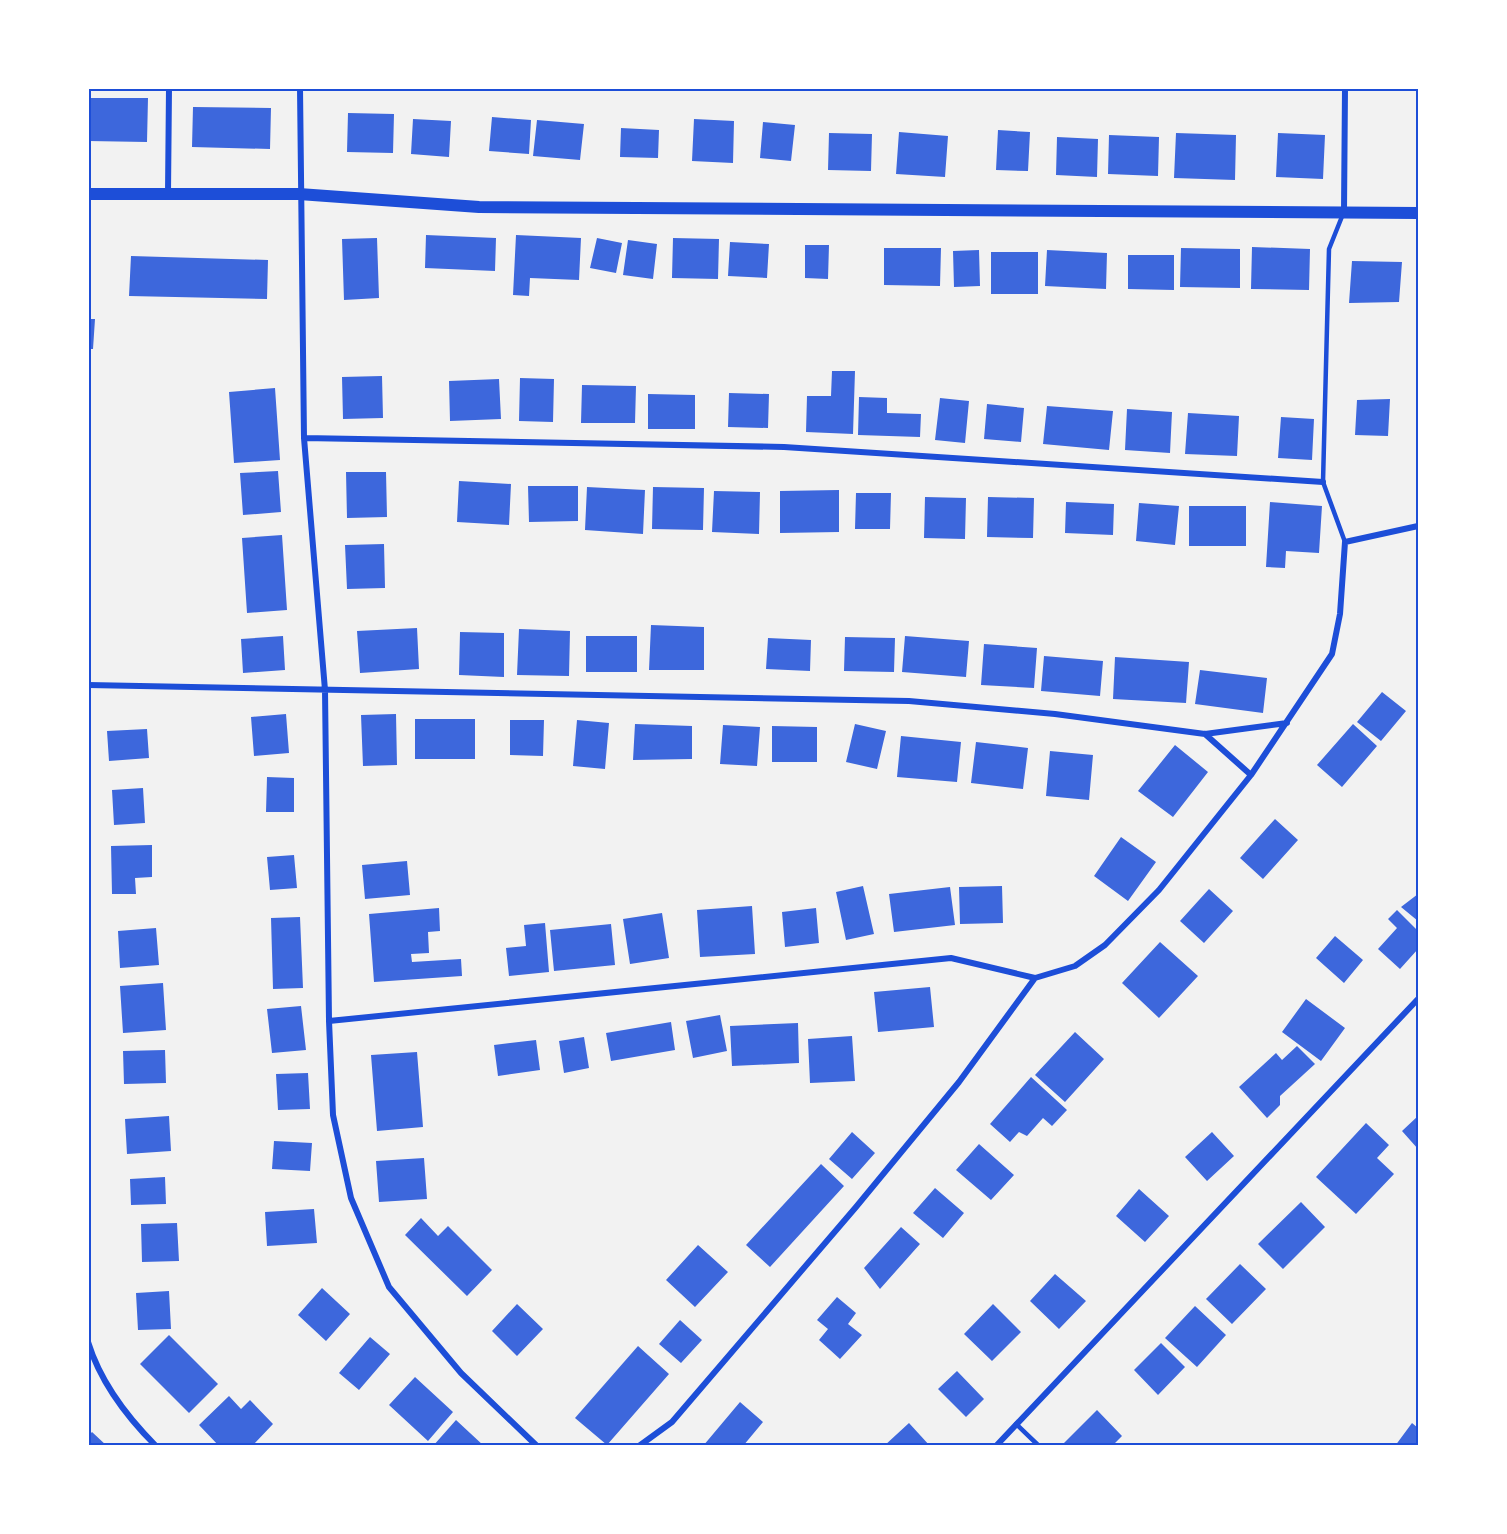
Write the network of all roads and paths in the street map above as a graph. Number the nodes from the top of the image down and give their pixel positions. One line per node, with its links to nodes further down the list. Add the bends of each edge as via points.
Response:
1 (169, 88): 4 (street)
2 (300, 88): 6 (street)
3 (1345, 88): 7 (street)
4 (168, 193): 5 (main road); 6 (main road)
5 (88, 194)
6 (299, 194): 7 (main road, via 479,207); 9 (street)
7 (1344, 211): 8 (main road); 10 (lane, via 1329,249)
8 (1419, 213)
9 (304, 438): 10 (street, via 784,447); 14 (street)
10 (1323, 482): 12 (lane)
11 (1419, 525): 12 (street)
12 (1345, 542): 15 (street, via 1340,614 1332,654)
13 (88, 685): 14 (street)
14 (325, 690): 16 (street, via 909,701 1055,714); 20 (street)
15 (1287, 723): 16 (street); 17 (street)
16 (1205, 734): 17 (street)
17 (1251, 775): 18 (street, via 1159,890 1105,945 1075,966)
18 (1035, 978): 20 (street, via 951,958); 25 (street, via 959,1082 856,1207 672,1422)
19 (1419, 999): 22 (street)
20 (329, 1021): 24 (street, via 333,1115 351,1198 389,1287 461,1373)
21 (88, 1342): 23 (street, via 95,1363 119,1403)
22 (1017, 1424): 26 (street); 27 (lane)
23 (156, 1446)
24 (537, 1446)
25 (639, 1446)
26 (996, 1446)
27 (1039, 1446)

